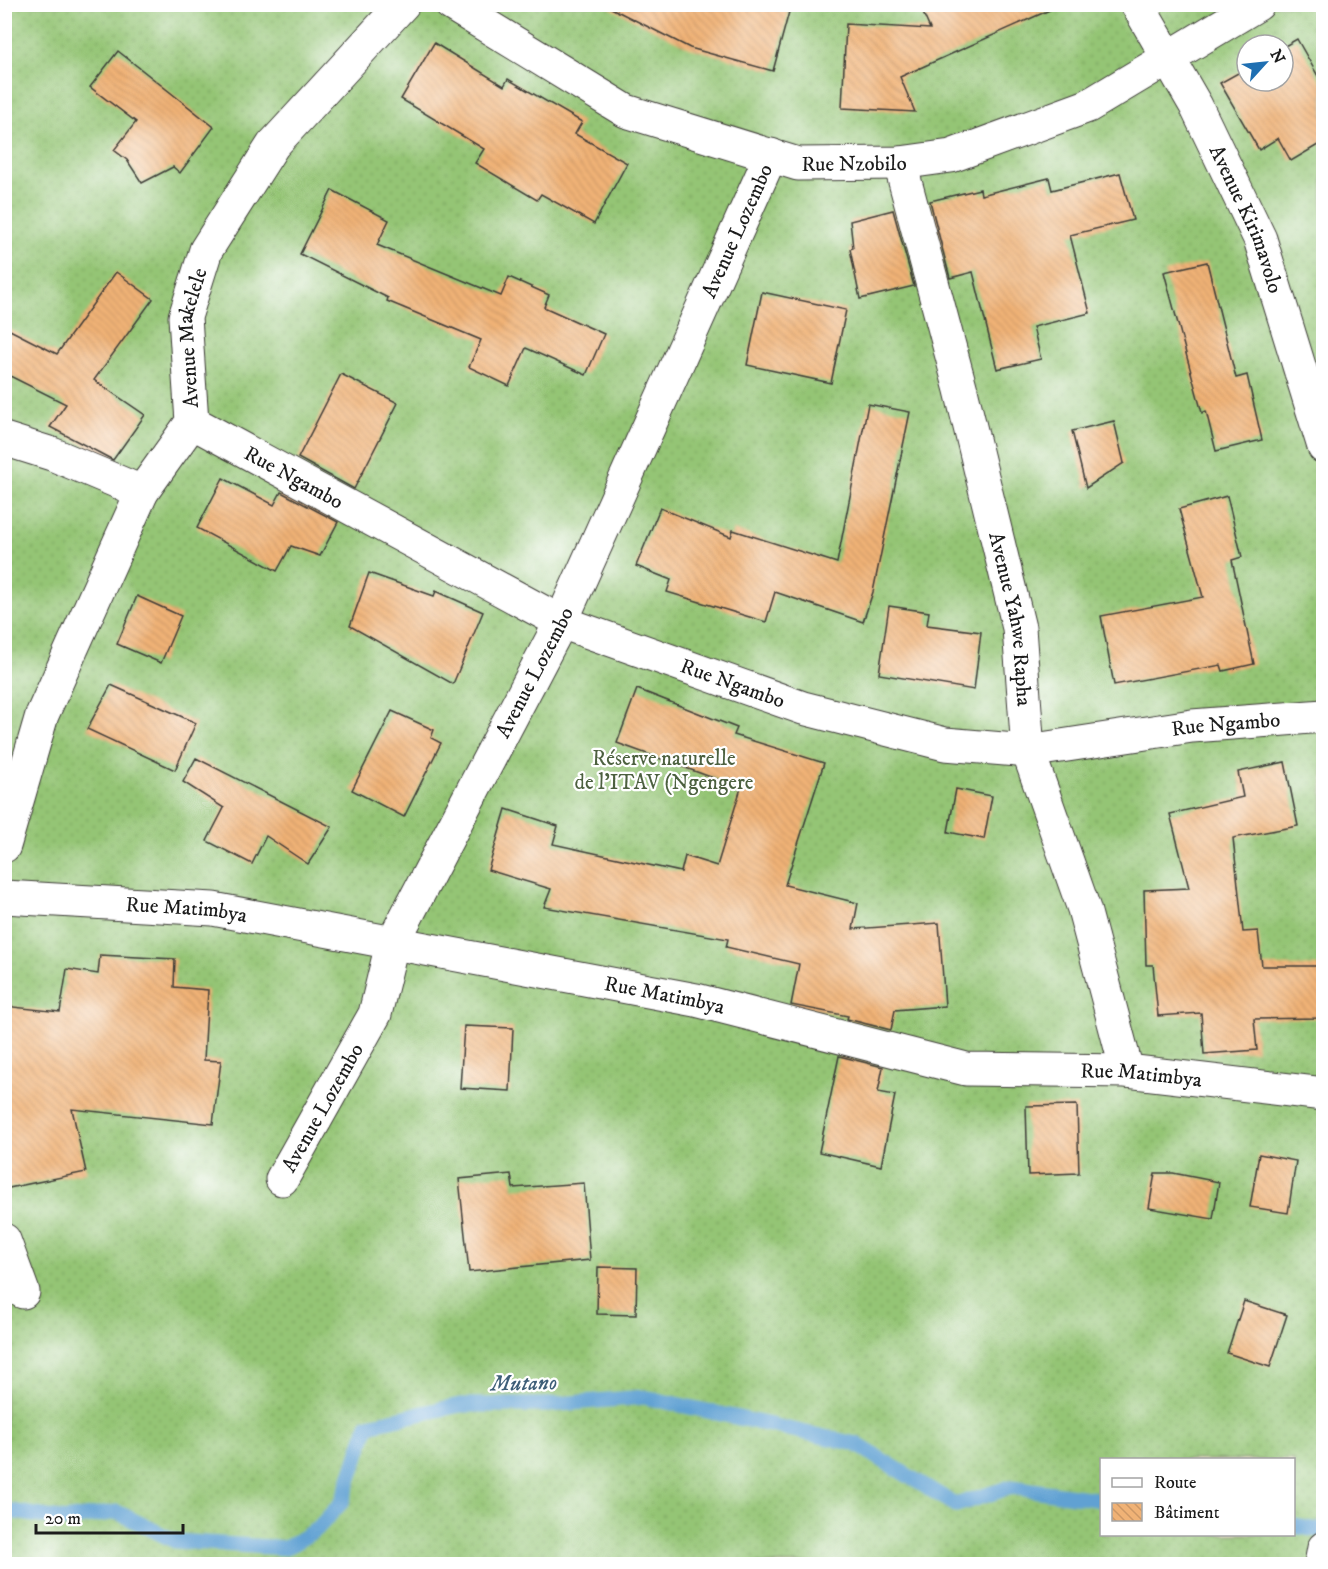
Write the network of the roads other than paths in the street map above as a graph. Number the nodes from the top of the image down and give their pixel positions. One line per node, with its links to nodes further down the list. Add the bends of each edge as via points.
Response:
1 (403, 4): 8 (street, Avenue Makelele, via 273,144 206,250 184,317)
2 (451, 4): 6 (street, Rue Nzobilo, via 626,111)
3 (1137, 4): 5 (street, Avenue Kirimavolo)
4 (1258, 4): 5 (street, Rue Nzobilo)
5 (1170, 59): 7 (street, Rue Nzobilo, via 1088,106 951,156); 10 (street, Avenue Kirimavolo, via 1260,239)
6 (771, 154): 7 (street, Rue Nzobilo, via 798,164); 12 (street, Avenue Lozembo)
7 (900, 164): 14 (street, Avenue Yahwe Rapha, via 1019,628)
8 (192, 422): 11 (street, Avenue Makelele); 12 (street, Rue Ngambo)
9 (4, 439): 11 (street, via 52,454)
10 (1323, 447)
11 (142, 492): 15 (street, Avenue Makelele, via 42,715)
12 (561, 622): 14 (street, Rue Ngambo, via 803,708 945,744); 17 (street, Avenue Lozembo)
13 (1323, 716): 14 (street, Rue Ngambo, via 1192,726)
14 (1028, 750): 18 (street, Avenue Yahwe Rapha, via 1084,909)
15 (4, 846)
16 (4, 897): 17 (street, Rue Matimbya, via 213,909)
17 (392, 944): 18 (street, Rue Matimbya, via 696,1000 966,1069); 20 (street, Avenue Lozembo, via 375,1014)
18 (1127, 1071): 19 (street, Rue Matimbya)
19 (1323, 1094)
20 (282, 1179)
21 (4, 1240): 22 (street)
22 (23, 1292)
23 (1323, 1548): 24 (street)
24 (1321, 1564)

